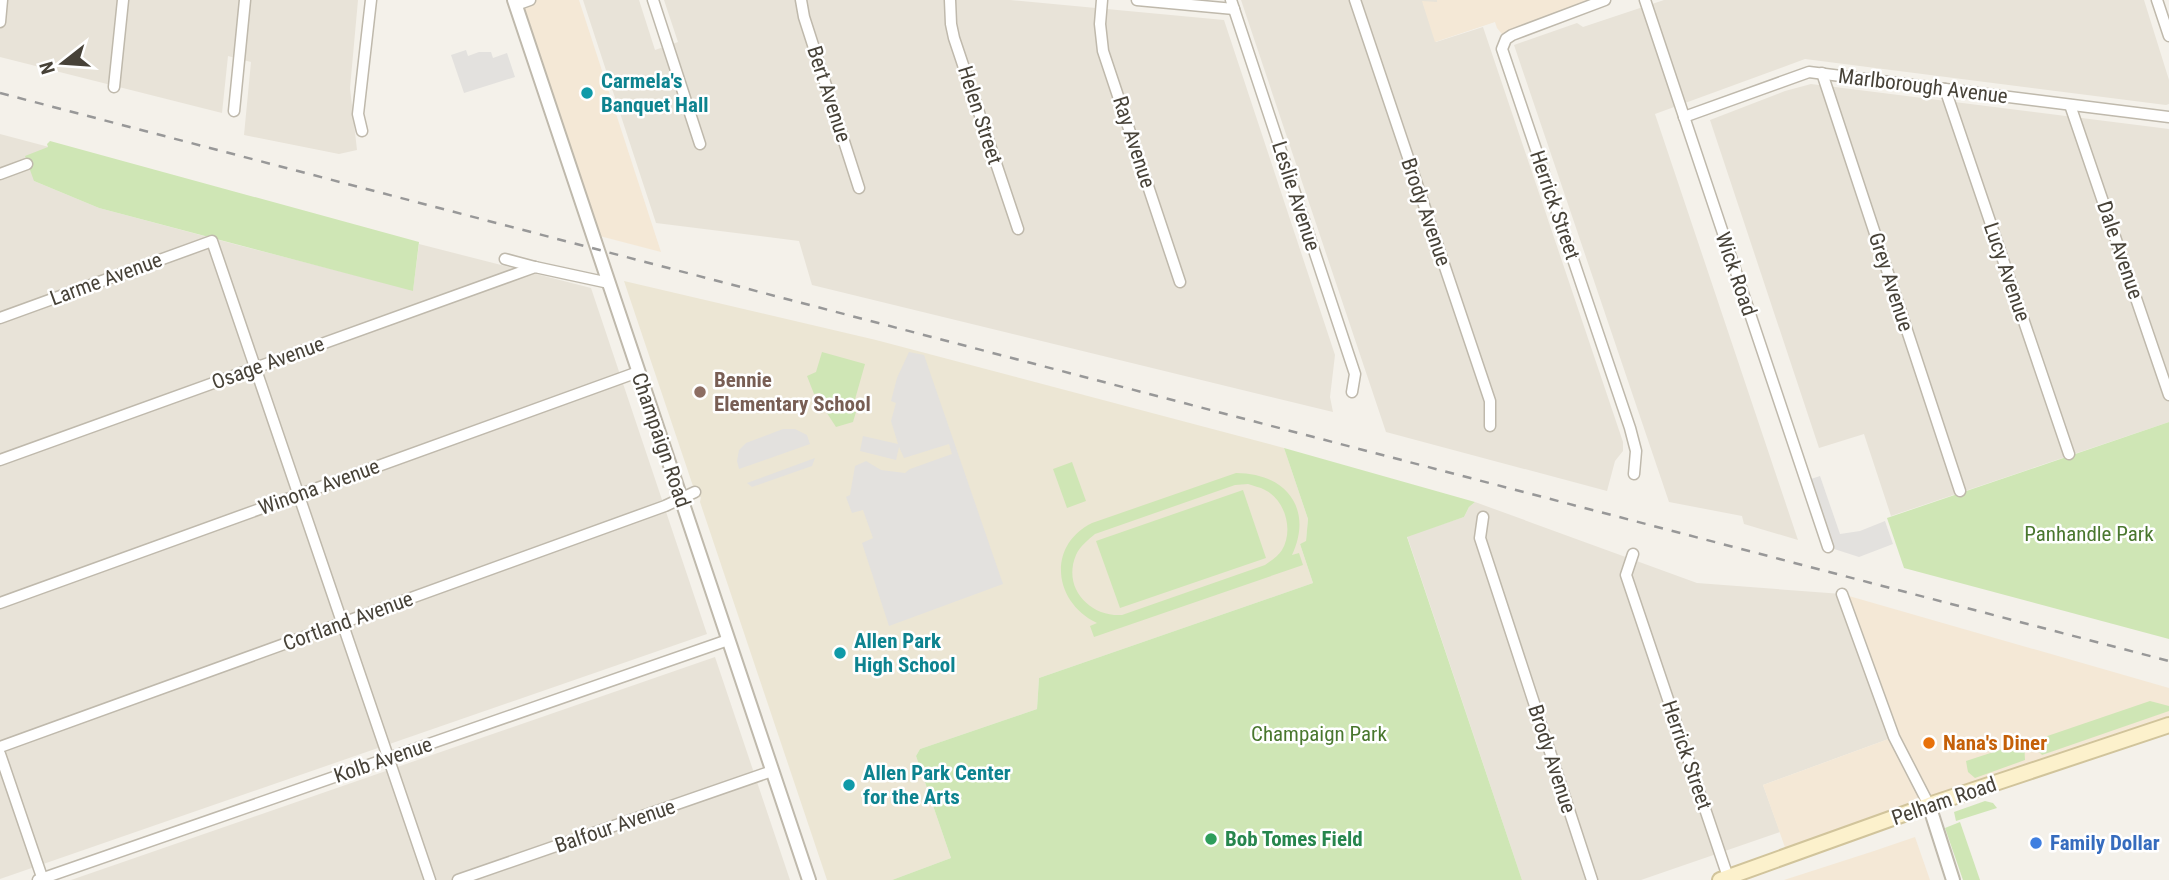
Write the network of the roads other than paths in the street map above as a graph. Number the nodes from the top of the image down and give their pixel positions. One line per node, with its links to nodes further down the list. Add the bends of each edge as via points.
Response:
1 (2, 0): 17 (street)
2 (122, 0): 20 (street)
3 (245, 0): 23 (street)
4 (371, 0): 26 (street, via 358,114)
5 (530, 0): 15 (street)
6 (653, 0): 27 (street)
7 (801, 0): 30 (street, Bert Avenue)
8 (950, 0): 31 (street, Helen Street, via 954,38)
9 (1102, 0): 34 (street, Ray Avenue, via 1103,51)
10 (1137, 0): 16 (street)
11 (1355, 0): 41 (street, Brody Avenue, via 1490,401)
12 (1605, 0): 44 (street, Herrick Street, via 1512,34 1502,49 1630,428 1636,451)
13 (1645, 0): 24 (street, Wick Road)
14 (2157, 0): 18 (street)
15 (515, 3): 35 (street, Champaign Road)
16 (1232, 4): 39 (street, Leslie Avenue, via 1355,374)
17 (0, 22)
18 (2169, 36)
19 (1822, 74): 21 (street, Marlborough Avenue); 24 (street, Marlborough Avenue, via 1799,75); 45 (street, Grey Avenue)
20 (114, 87)
21 (1945, 89): 22 (street, Marlborough Avenue); 42 (street, Lucy Avenue)
22 (2070, 105): 25 (street, Marlborough Avenue); 40 (street, Dale Avenue)
23 (234, 111)
24 (1684, 117): 50 (street, Wick Road)
25 (2169, 117)
26 (362, 131)
27 (700, 144)
28 (27, 164): 29 (street)
29 (0, 174)
30 (859, 188)
31 (1018, 229)
32 (505, 259): 33 (street)
33 (535, 267): 35 (street); 37 (street, Osage Avenue)
34 (1180, 282)
35 (609, 283): 38 (street, Champaign Road)
36 (0, 318): 37 (street, Larme Avenue, via 212,241)
37 (255, 368): 43 (street, Osage Avenue); 47 (street)
38 (638, 372): 47 (street, Winona Avenue); 48 (street, Champaign Road)
39 (1352, 392)
40 (2169, 395)
41 (1490, 426)
42 (2069, 454)
43 (0, 460)
44 (1634, 474)
45 (1961, 491)
46 (695, 492): 48 (street, Cortland Avenue)
47 (298, 495): 53 (street, Winona Avenue); 54 (street)
48 (681, 499): 54 (street, Cortland Avenue); 55 (street, Champaign Road)
49 (1483, 517): 67 (street, Brody Avenue, via 1480,538)
50 (1828, 547)
51 (1633, 554): 63 (street, Herrick Street, via 1626,575)
52 (1842, 594): 61 (street, via 1894,737)
53 (0, 603)
54 (342, 623): 57 (street, Cortland Avenue); 59 (street)
55 (728, 640): 59 (street, Kolb Avenue); 60 (street, Champaign Road)
56 (2169, 725): 61 (main road, Pelham Road)
57 (0, 747)
58 (0, 754): 62 (street)
59 (388, 758): 62 (street, Kolb Avenue); 64 (street)
60 (772, 771): 65 (street, Balfour Avenue); 66 (street, Champaign Road)
61 (1929, 806): 63 (main road, Pelham Road); 68 (street)
62 (41, 879)
63 (1724, 879)
64 (430, 880)
65 (458, 880)
66 (809, 880)
67 (1592, 880)
68 (1953, 880)

